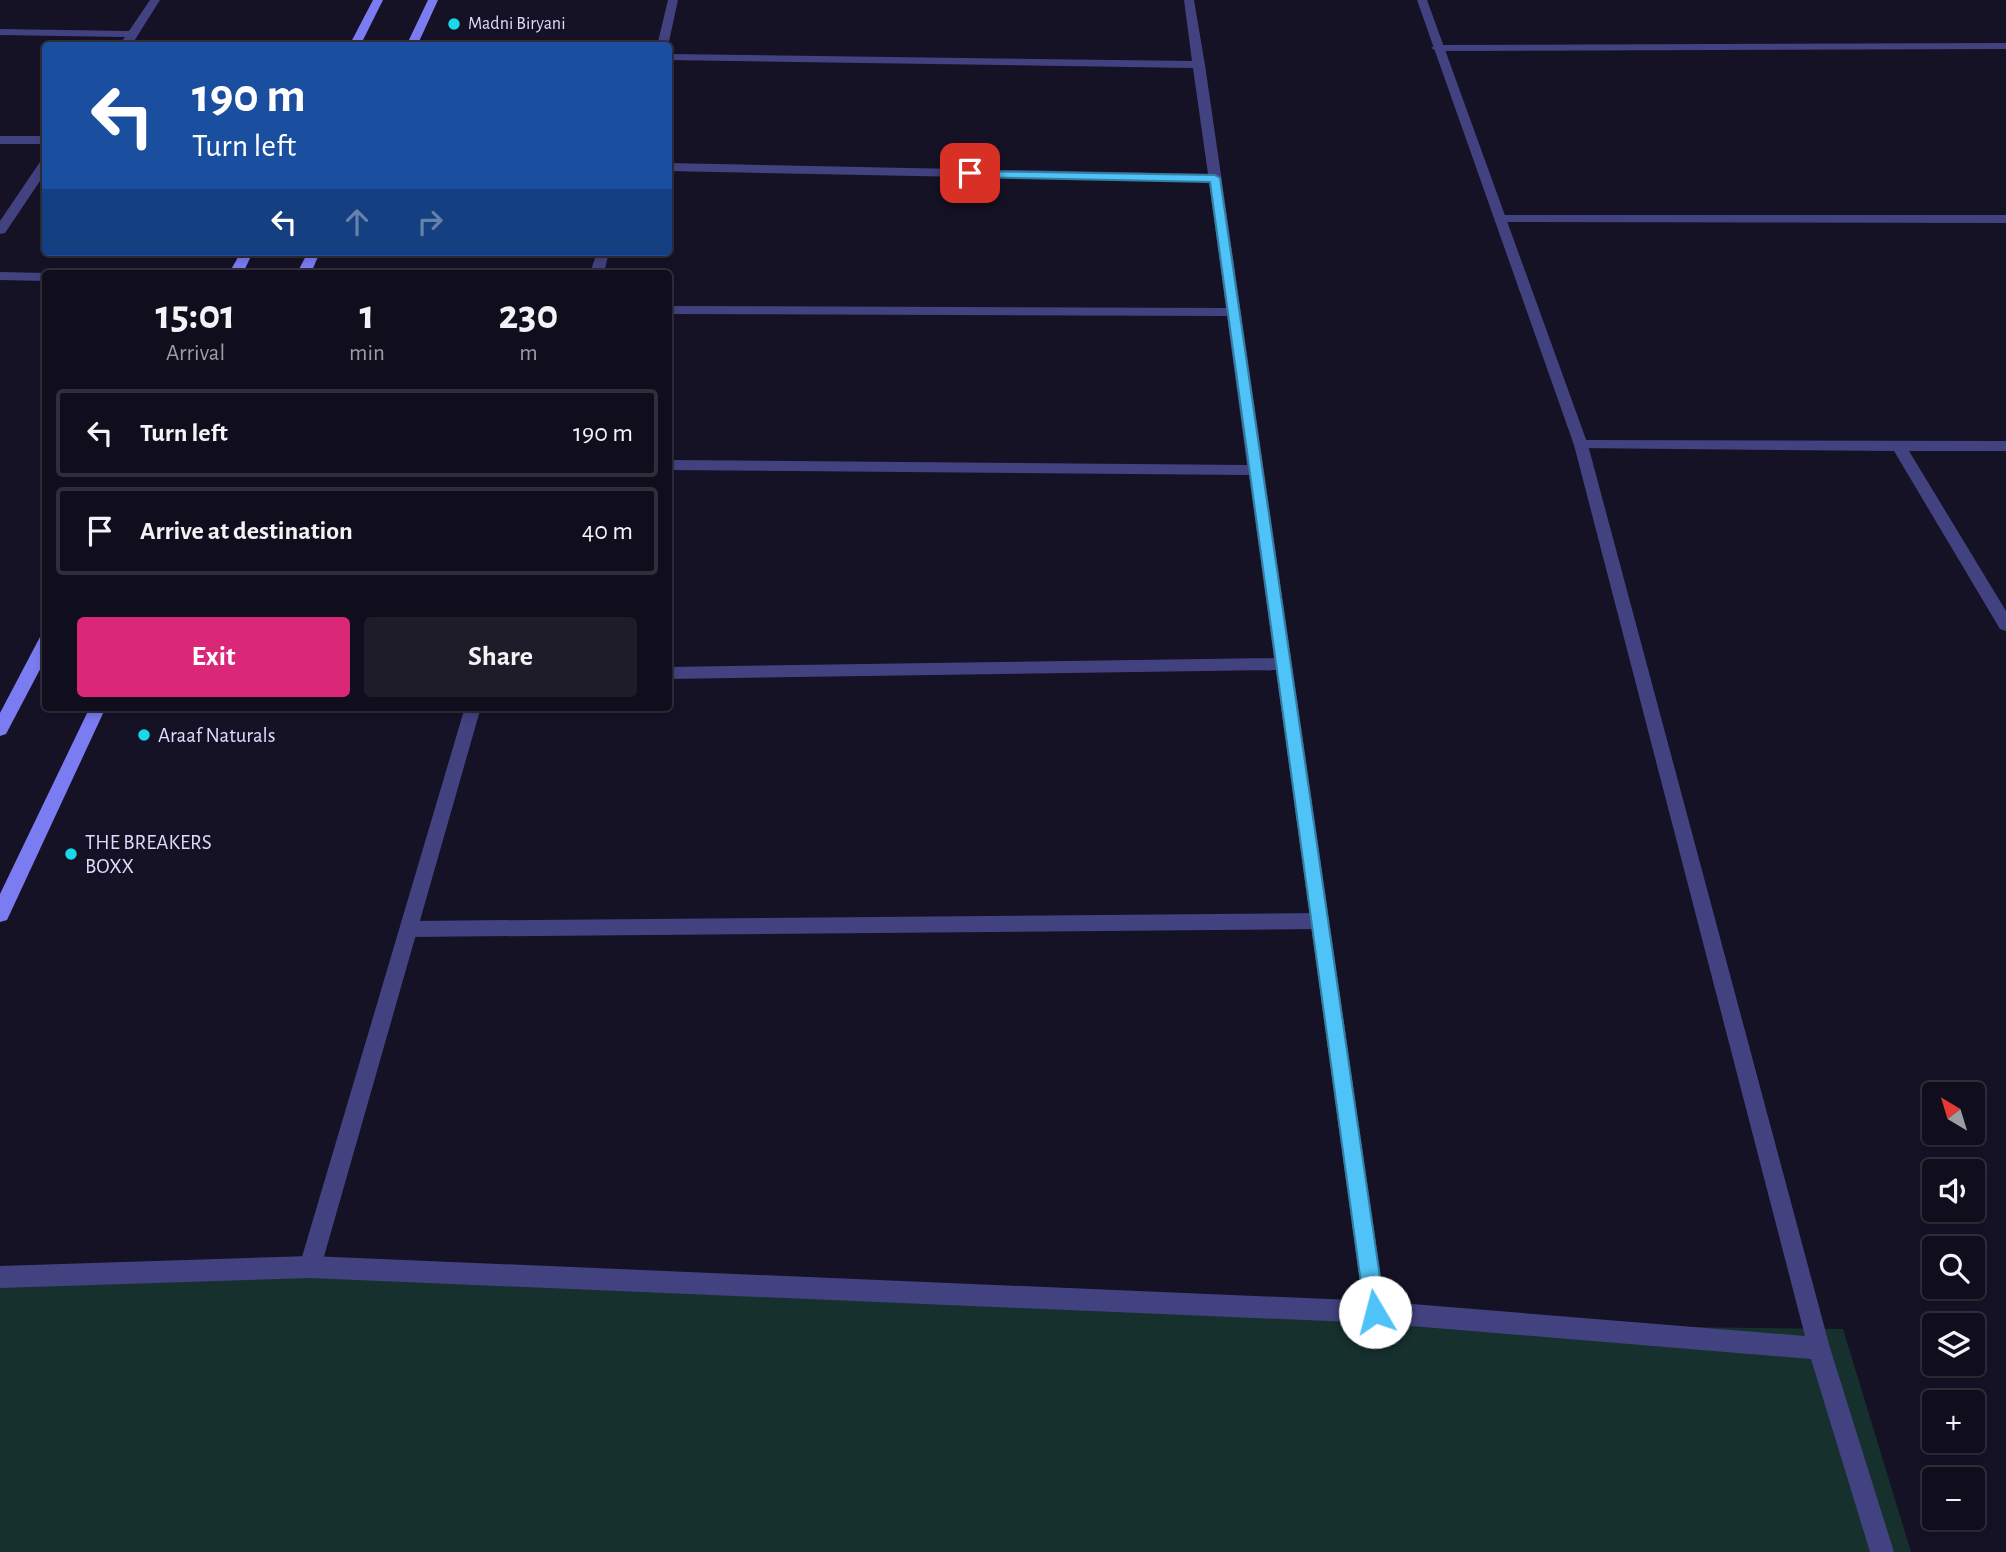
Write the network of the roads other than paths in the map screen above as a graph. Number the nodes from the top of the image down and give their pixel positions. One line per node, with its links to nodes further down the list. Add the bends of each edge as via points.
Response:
1 (155, 0): 8 (street)
2 (378, 0): 10 (main road)
3 (433, 0): 11 (main road)
4 (673, 0): 12 (street)
5 (1189, 0): 16 (street)
6 (1422, 0): 14 (street)
7 (0, 32): 8 (street)
8 (133, 34): 9 (street)
9 (128, 42)
10 (356, 42)
11 (413, 42)
12 (663, 42)
13 (2006, 46): 14 (street)
14 (1437, 48): 22 (street)
15 (672, 57): 16 (street)
16 (1199, 65): 21 (street)
17 (0, 140): 18 (street)
18 (42, 140)
19 (672, 167): 21 (street)
20 (42, 168): 24 (street)
21 (1215, 178): 28 (street)
22 (1499, 219): 23 (street); 29 (street)
23 (2006, 219)
24 (0, 230)
25 (0, 276): 26 (street)
26 (42, 277)
27 (672, 310): 28 (street)
28 (1234, 312): 33 (street)
29 (1580, 445): 30 (street); 47 (street)
30 (1899, 446): 31 (street); 34 (street)
31 (2006, 446)
32 (672, 465): 33 (street)
33 (1256, 470): 36 (street)
34 (2006, 625)
35 (42, 649): 40 (main road)
36 (1283, 664): 37 (street); 42 (street)
37 (672, 673)
38 (96, 711): 41 (main road)
39 (472, 711): 43 (street)
40 (0, 729)
41 (0, 914)
42 (1320, 921): 43 (street); 46 (street)
43 (410, 929): 44 (street)
44 (310, 1267): 45 (street); 46 (street)
45 (0, 1278)
46 (1375, 1312): 47 (street)
47 (1819, 1348): 48 (street)
48 (1882, 1552)

